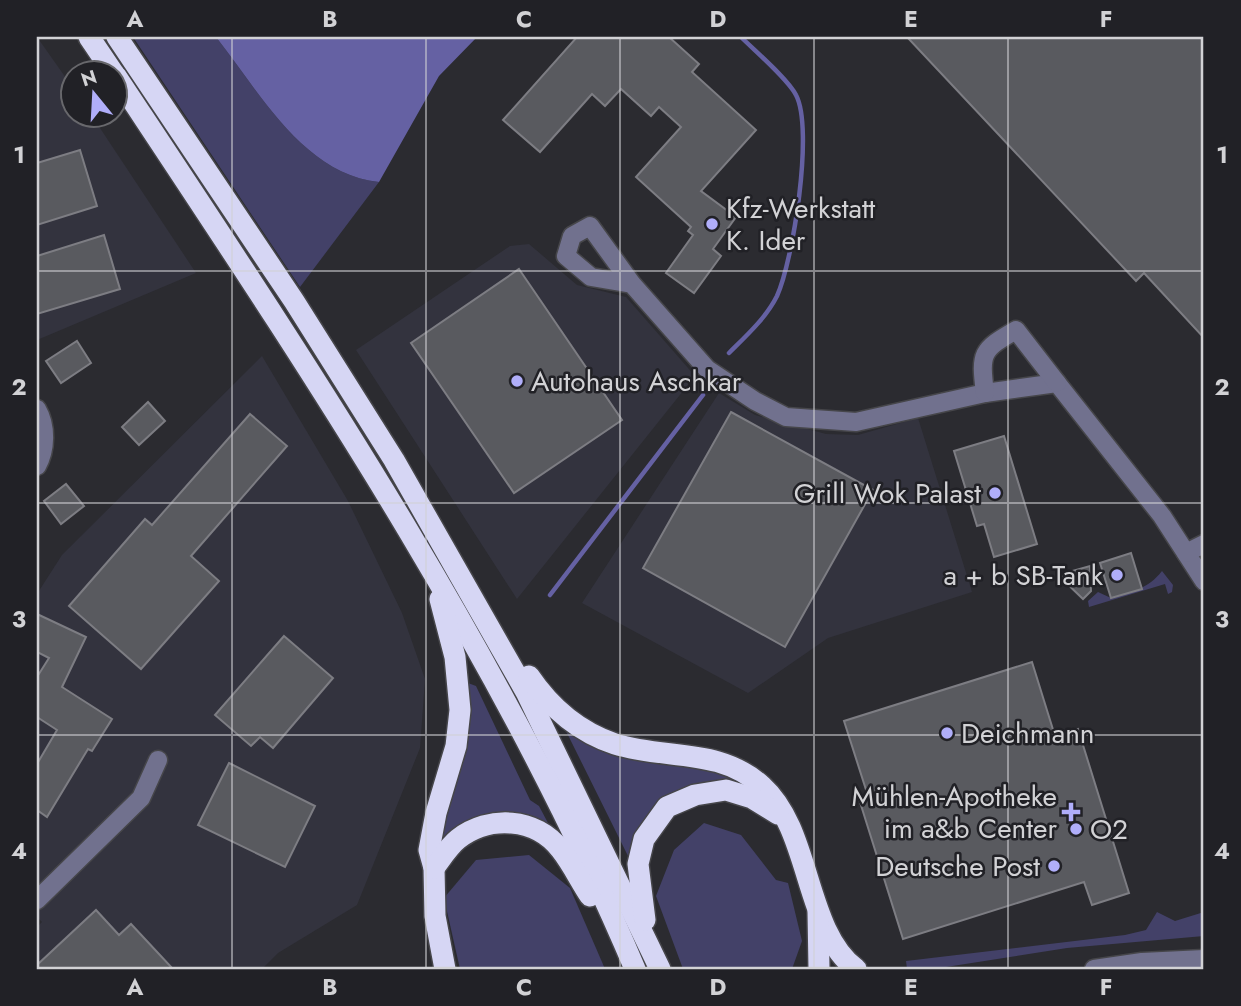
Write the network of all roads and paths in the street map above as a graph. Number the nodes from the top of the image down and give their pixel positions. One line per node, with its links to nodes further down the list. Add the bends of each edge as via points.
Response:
1 (89, 37): 3 (highway)
2 (117, 37): 14 (highway, via 293,301 394,460)
3 (105, 60)
4 (130, 98): 12 (highway, via 305,362)
5 (632, 284): 7 (street, via 707,369 786,417 856,422)
6 (1058, 383): 7 (street); 7 (street, via 1016,330 987,347 981,362); 11 (street, via 1163,516)
7 (985, 393)
8 (37, 409): 9 (street, via 42,417 44,453)
9 (37, 466)
10 (1204, 544): 11 (street)
11 (1186, 553): 13 (street)
12 (436, 576): 17 (highway, via 455,657 460,710 456,746 429,850); 24 (highway, via 503,694)
13 (1204, 581)
14 (473, 597): 16 (highway, via 540,691 586,732 618,745 709,757 739,769 764,788); 20 (highway, via 532,703)
15 (158, 760): 18 (street, via 141,798)
16 (783, 817): 19 (highway, via 801,854); 20 (highway, via 752,798 726,790 695,795 667,807 644,839 638,864)
17 (434, 868): 24 (highway, via 456,840 480,825 508,821 538,831 559,848); 25 (highway, via 435,916)
18 (37, 900)
19 (818, 910): 22 (highway); 23 (highway)
20 (649, 942): 26 (highway)
21 (1204, 959): 27 (street)
22 (817, 965)
23 (848, 965)
24 (634, 968)
25 (445, 969)
26 (660, 969)
27 (1094, 969)

